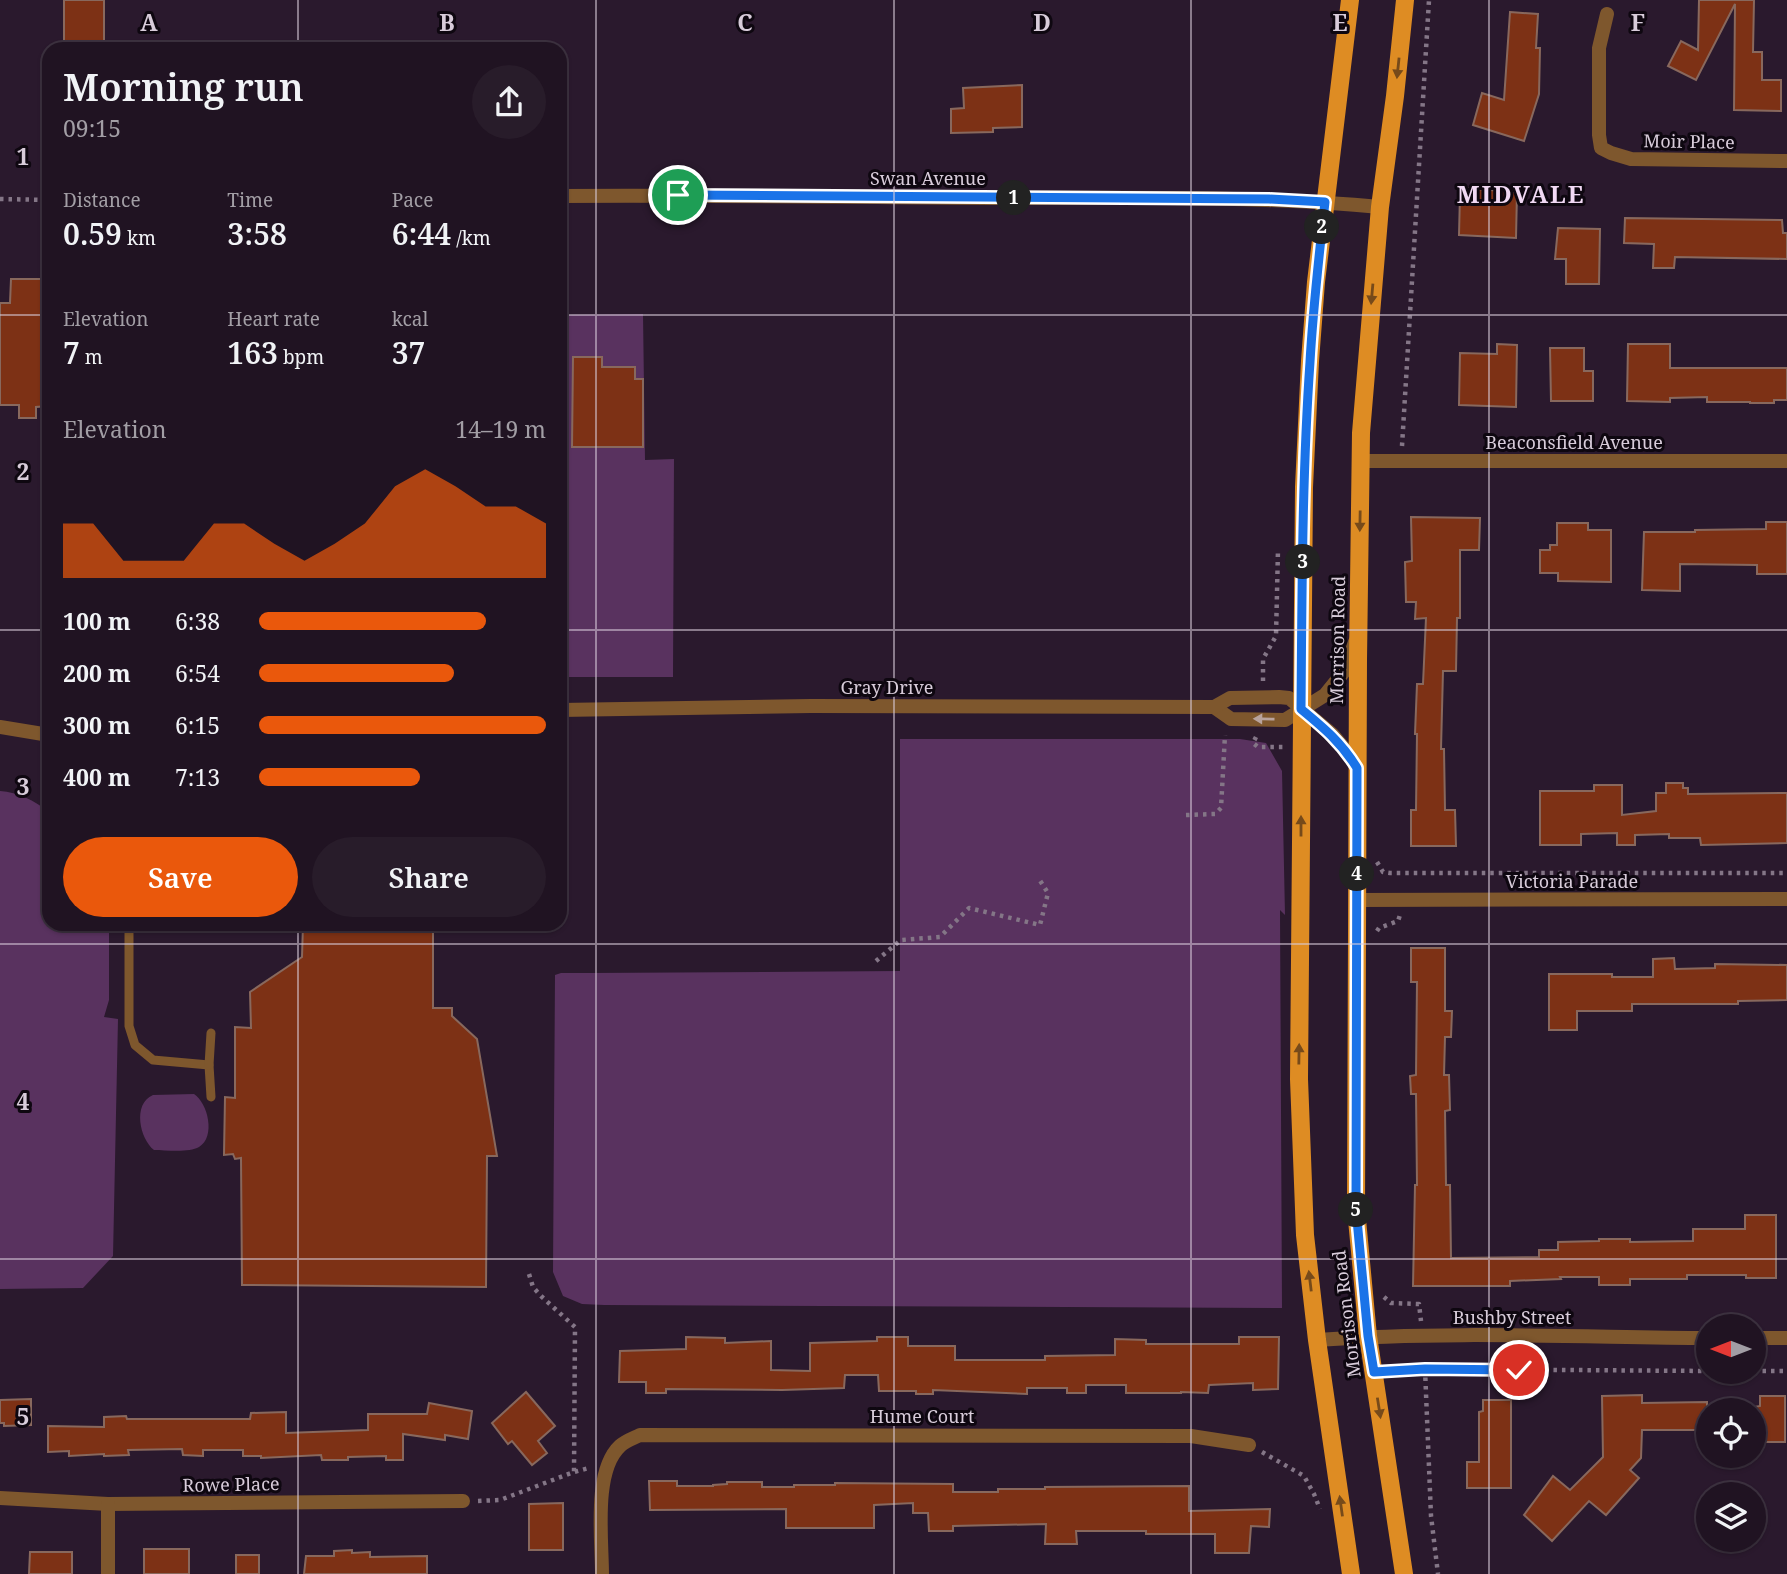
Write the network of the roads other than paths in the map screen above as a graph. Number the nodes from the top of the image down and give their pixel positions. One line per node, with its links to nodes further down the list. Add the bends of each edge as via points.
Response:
1 (1350, 0): 6 (main road, Morrison Road)
2 (1405, 0): 7 (main road, Morrison Road, one-way to 7)
3 (1608, 14): 4 (street, Moir Place, via 1599,48 1601,148 1631,159)
4 (1787, 161)
5 (567, 196): 6 (street, Swan Avenue)
6 (1325, 202): 7 (street, Swan Avenue); 12 (main road, Morrison Road, via 1304,487)
7 (1380, 207): 8 (main road, Morrison Road, one-way to 8)
8 (1360, 461): 9 (street, Beaconsfield Avenue); 10 (main road, Morrison Road, one-way to 10)
9 (1787, 461)
10 (1359, 631): 12 (street, Gray Drive, via 1346,669 1325,695); 16 (main road, Morrison Road)
11 (1214, 707): 12 (street, Gray Drive, via 1230,698 1279,697 1289,698); 12 (street, Gray Drive, one-way to 11, via 1285,720 1231,719); 13 (street, Gray Drive)
12 (1301, 709): 16 (street, Gray Drive, via 1332,734); 27 (main road, Morrison Road, one-way to 12, via 1305,1235 1299,1079)
13 (567, 710)
14 (0, 727): 15 (street)
15 (42, 734)
16 (1357, 768): 18 (main road, Morrison Road)
17 (1787, 899): 18 (street, Victoria Parade)
18 (1357, 900): 23 (main road, Morrison Road, via 1356,1209)
19 (129, 931): 21 (lane, via 129,1026 135,1045 153,1060)
20 (212, 1033): 21 (lane)
21 (209, 1065): 22 (lane)
22 (211, 1097)
23 (1368, 1336): 24 (street, Bushby Street); 27 (street, Bushby Street); 35 (main road, Morrison Road, one-way to 35)
24 (1696, 1338)
25 (1766, 1338): 26 (street)
26 (1787, 1338)
27 (1317, 1340): 34 (main road, Morrison Road, one-way to 27)
28 (1249, 1445): 33 (street, Hume Court, via 1191,1436 640,1435 621,1445 607,1464 602,1488)
29 (0, 1499): 31 (street, Rowe Place)
30 (463, 1501): 31 (street, Rowe Place)
31 (108, 1504): 32 (street)
32 (108, 1574)
33 (602, 1574)
34 (1351, 1574)
35 (1404, 1574)

